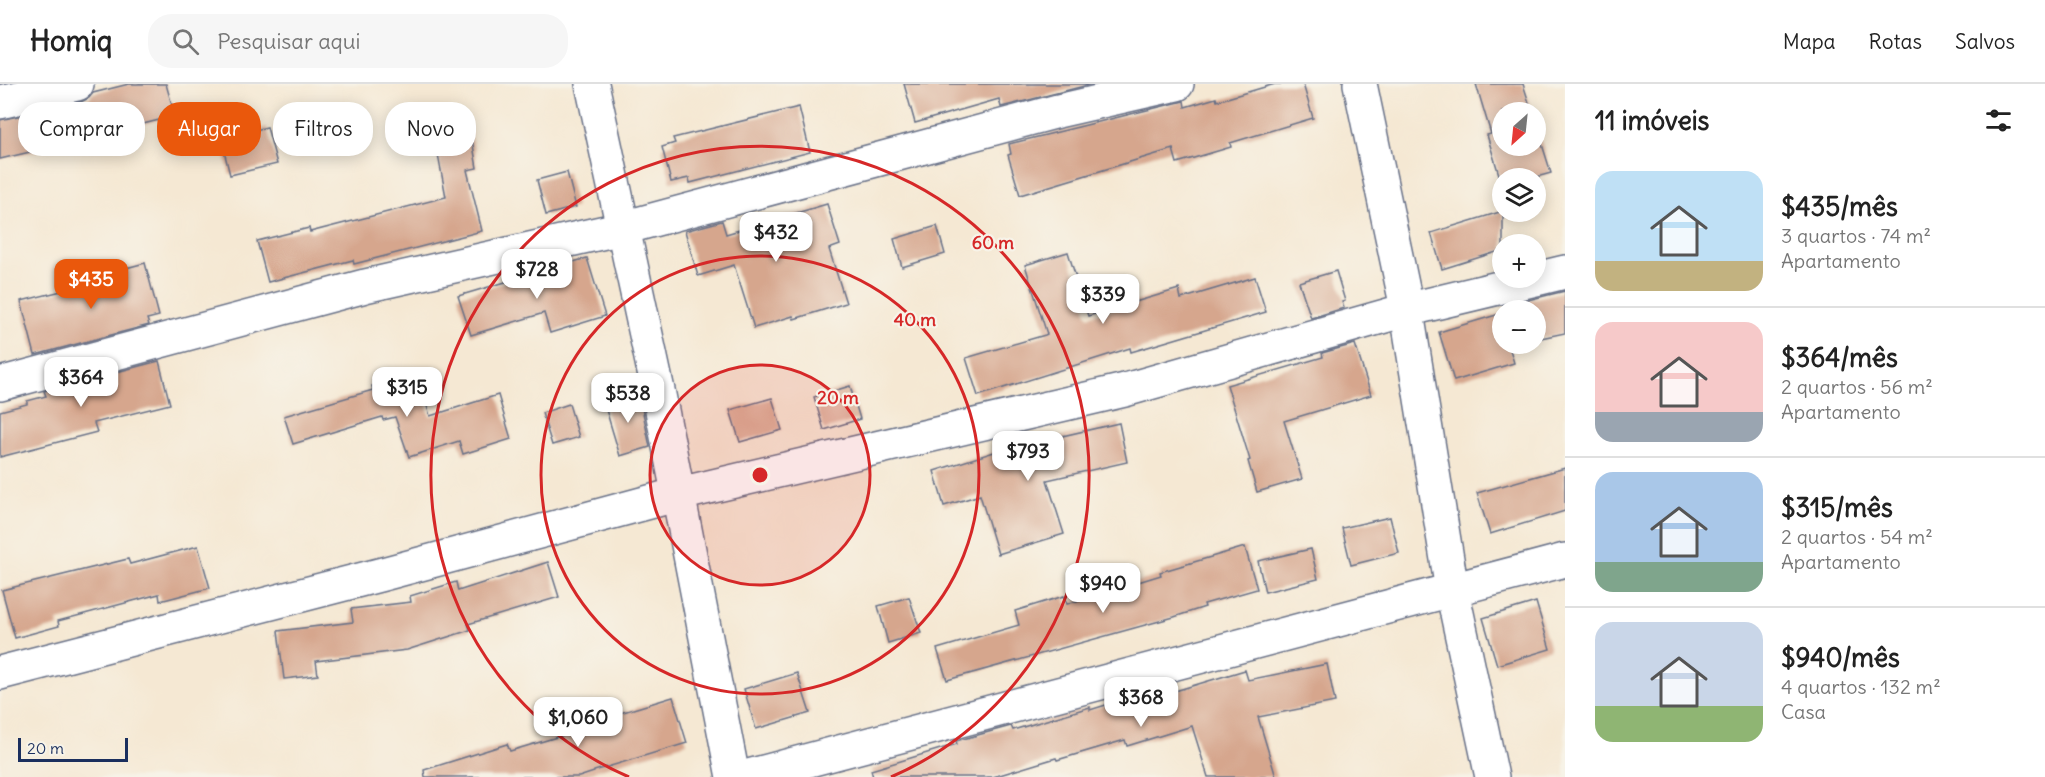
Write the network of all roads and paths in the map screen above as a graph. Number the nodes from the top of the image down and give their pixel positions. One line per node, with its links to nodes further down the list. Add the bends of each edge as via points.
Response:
1 (77, 84): 5 (street)
2 (592, 84): 6 (street)
3 (1176, 84): 6 (street, via 1058,111)
4 (1360, 84): 8 (street)
5 (0, 102)
6 (623, 228): 9 (street, via 365,286); 10 (street)
7 (1565, 272): 8 (street)
8 (1407, 310): 10 (street, via 1125,390); 12 (street)
9 (0, 384)
10 (679, 494): 13 (street); 14 (street)
11 (1565, 560): 12 (street)
12 (1452, 590): 15 (street); 16 (street)
13 (0, 674)
14 (733, 777)
15 (745, 777)
16 (1492, 777)

